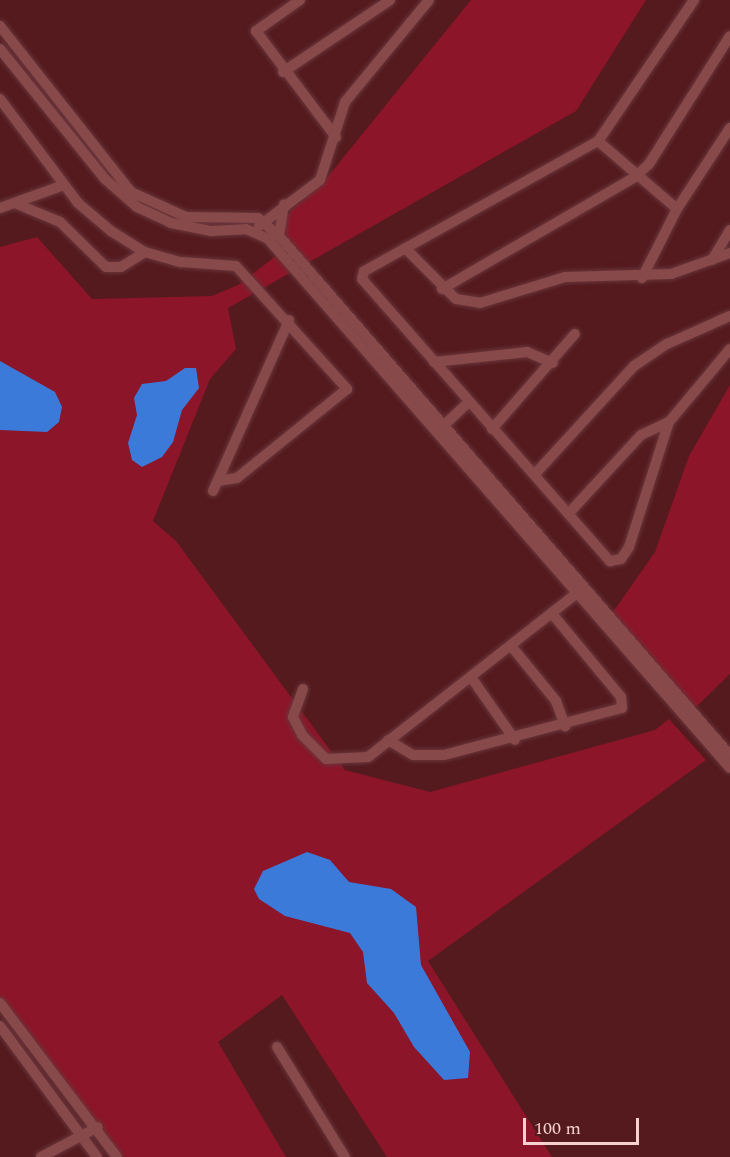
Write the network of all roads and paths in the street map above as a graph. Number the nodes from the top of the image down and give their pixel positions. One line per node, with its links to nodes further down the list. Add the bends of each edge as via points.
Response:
1 (300, 0): 8 (street, via 256,31)
2 (390, 0): 8 (street)
3 (429, 0): 11 (street, via 354,87)
4 (694, 0): 12 (street)
5 (0, 26): 19 (street, via 131,192 186,217)
6 (730, 36): 13 (street, via 649,165)
7 (0, 49): 21 (street, via 105,179 137,207 192,228)
8 (283, 72): 11 (street)
9 (0, 99): 14 (street)
10 (730, 128): 18 (street)
11 (336, 137): 16 (street, via 320,180)
12 (598, 141): 13 (street); 23 (street)
13 (635, 177): 18 (street); 28 (street)
14 (64, 185): 15 (street); 24 (street, via 111,231)
15 (17, 204): 17 (street); 24 (street, via 60,222 106,267 121,267)
16 (284, 204): 19 (street); 22 (street)
17 (0, 208)
18 (677, 209): 27 (street)
19 (264, 221): 21 (street); 22 (street)
20 (730, 230): 26 (street)
21 (255, 231): 37 (street)
22 (279, 236): 37 (street)
23 (405, 248): 28 (street); 33 (street, via 364,271 362,279)
24 (145, 252): 30 (street, via 181,262 236,266)
25 (730, 253): 26 (street)
26 (712, 260): 27 (street)
27 (642, 278): 28 (street, via 594,273 565,277 480,303 456,299)
28 (442, 289)
29 (730, 316): 39 (street, via 691,331 634,366)
30 (289, 320): 30 (street, via 215,486 237,478 347,390)
31 (575, 334): 34 (street)
32 (730, 349): 36 (street)
33 (434, 362): 34 (street, via 527,352); 35 (street)
34 (553, 363): 38 (street)
35 (468, 403): 37 (street); 38 (street)
36 (669, 423): 40 (street, via 641,435); 40 (street, via 621,559 610,561)
37 (442, 427): 41 (street)
38 (492, 429): 39 (street)
39 (535, 474): 40 (street)
40 (569, 513)
41 (582, 590): 42 (street); 49 (street); 50 (street)
42 (554, 616): 43 (street); 46 (street, via 623,702 622,708)
43 (512, 647): 44 (street); 46 (street, via 556,701)
44 (473, 680): 47 (street); 48 (street)
45 (303, 689): 47 (street, via 294,723 326,759 368,757)
46 (565, 726): 48 (street)
47 (388, 740): 48 (street, via 398,749 428,757)
48 (515, 740)
49 (730, 755)
50 (730, 768)
51 (0, 1004): 54 (street)
52 (0, 1026): 55 (street)
53 (277, 1047): 60 (street)
54 (98, 1127): 55 (street); 59 (street)
55 (83, 1134): 56 (street); 58 (street)
56 (57, 1152): 57 (street)
57 (41, 1157)
58 (97, 1157)
59 (117, 1157)
60 (345, 1157)

